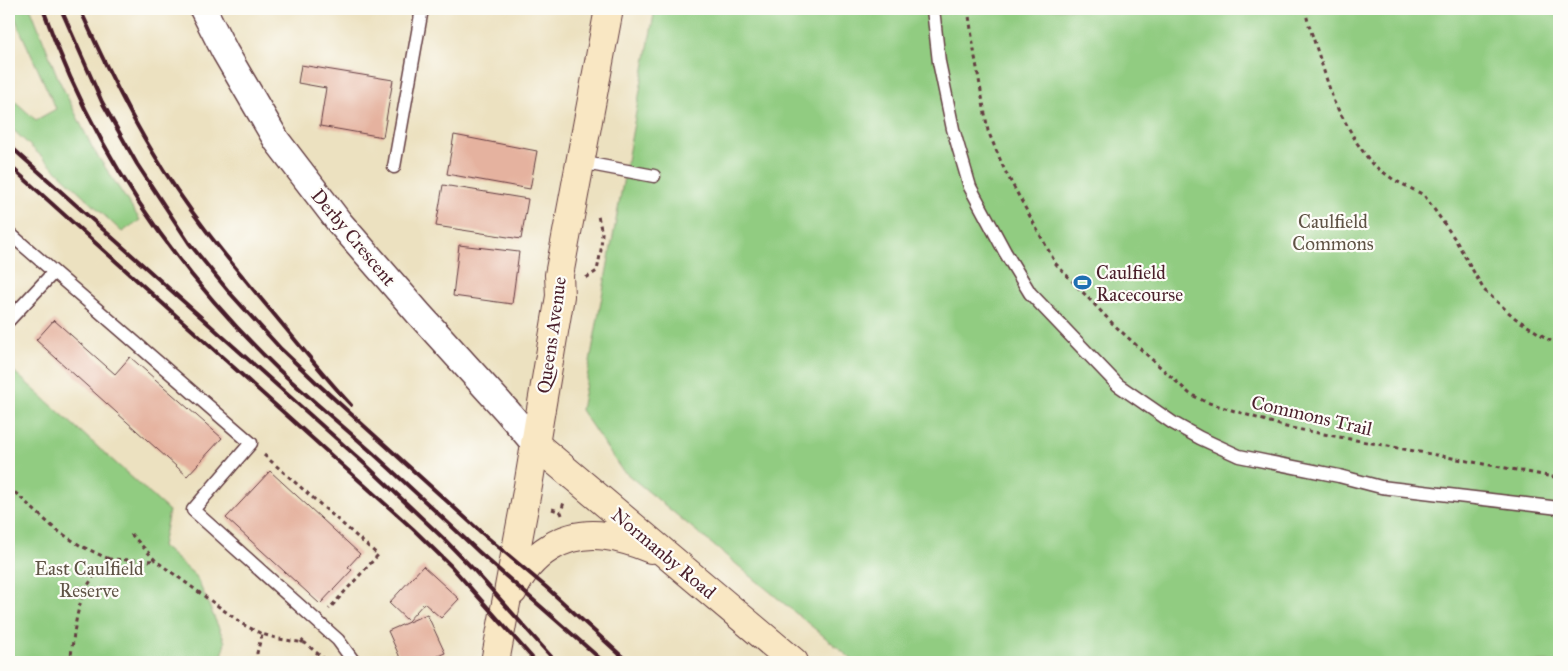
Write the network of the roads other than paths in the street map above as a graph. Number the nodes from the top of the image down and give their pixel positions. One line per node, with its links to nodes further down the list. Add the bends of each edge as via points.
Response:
1 (203, 9): 11 (street, Derby Crescent, via 277,141 339,222)
2 (422, 9): 6 (lane)
3 (609, 9): 5 (street, Queens Avenue)
4 (933, 9): 12 (lane, via 939,62 953,129 970,186 1030,293 1118,385 1172,423 1239,456 1381,487)
5 (580, 162): 7 (lane); 11 (street, Queens Avenue, via 559,276 560,296)
6 (394, 167)
7 (654, 176)
8 (9, 233): 9 (lane)
9 (53, 273): 10 (lane); 15 (lane, via 251,444 193,510 338,640)
10 (9, 320)
11 (535, 444): 13 (street, Normanby Road); 14 (street, Queens Avenue)
12 (1559, 508)
13 (664, 554): 14 (street, via 606,536 570,538 546,549 528,566); 17 (street, Normanby Road)
14 (503, 616): 16 (street, Queens Avenue)
15 (354, 662)
16 (495, 662)
17 (794, 662)

